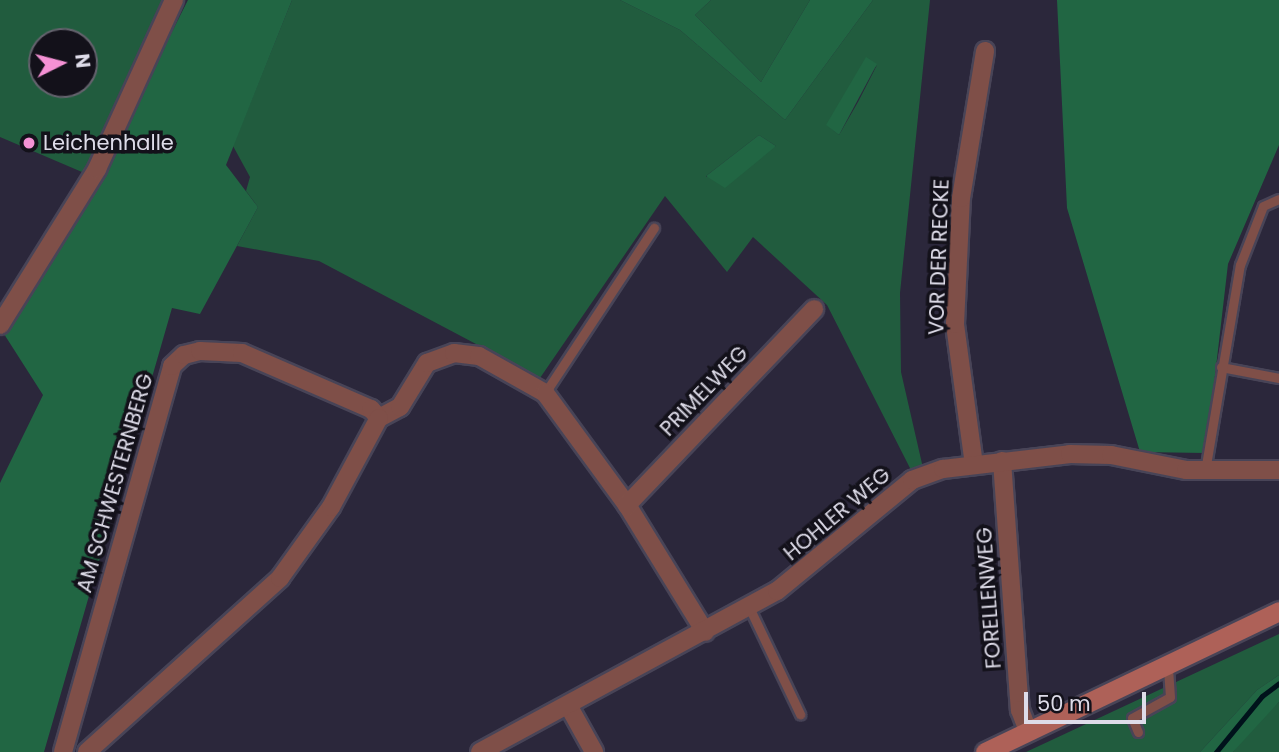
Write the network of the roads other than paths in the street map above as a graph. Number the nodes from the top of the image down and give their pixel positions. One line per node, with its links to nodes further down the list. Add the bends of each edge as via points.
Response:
1 (174, 0): 6 (street, via 97,169)
2 (985, 51): 12 (street, VOR DER RECKE, via 961,198 955,324)
3 (1279, 198): 7 (lane, via 1263,206 1240,265)
4 (654, 228): 9 (lane)
5 (814, 309): 15 (street, PRIMELWEG)
6 (0, 325)
7 (1222, 367): 8 (lane); 14 (lane)
8 (1279, 378)
9 (545, 393): 10 (street, via 479,356 454,353 427,363 400,407); 15 (street)
10 (379, 418): 24 (street, AM SCHWESTERNBERG, via 372,409 242,353 200,351 184,355 172,366); 25 (street, via 331,507 280,578)
11 (1002, 461): 12 (street, HOHLER WEG); 14 (street, HOHLER WEG, via 1111,455); 22 (street, FORELLENWEG, via 1020,710)
12 (974, 465): 16 (street, HOHLER WEG, via 912,480 801,576)
13 (1279, 470): 14 (street, HOHLER WEG)
14 (1205, 471)
15 (626, 505): 18 (street)
16 (749, 607): 18 (street, HOHLER WEG); 21 (lane)
17 (1279, 611): 19 (main road)
18 (705, 632): 20 (street, HOHLER WEG)
19 (1168, 664): 22 (main road); 23 (lane, via 1170,697 1132,718)
20 (568, 705): 26 (street, HOHLER WEG); 27 (street)
21 (800, 714)
22 (1028, 731): 28 (main road)
23 (1139, 732)
24 (63, 752)
25 (87, 752)
26 (481, 752)
27 (594, 752)
28 (985, 752)

